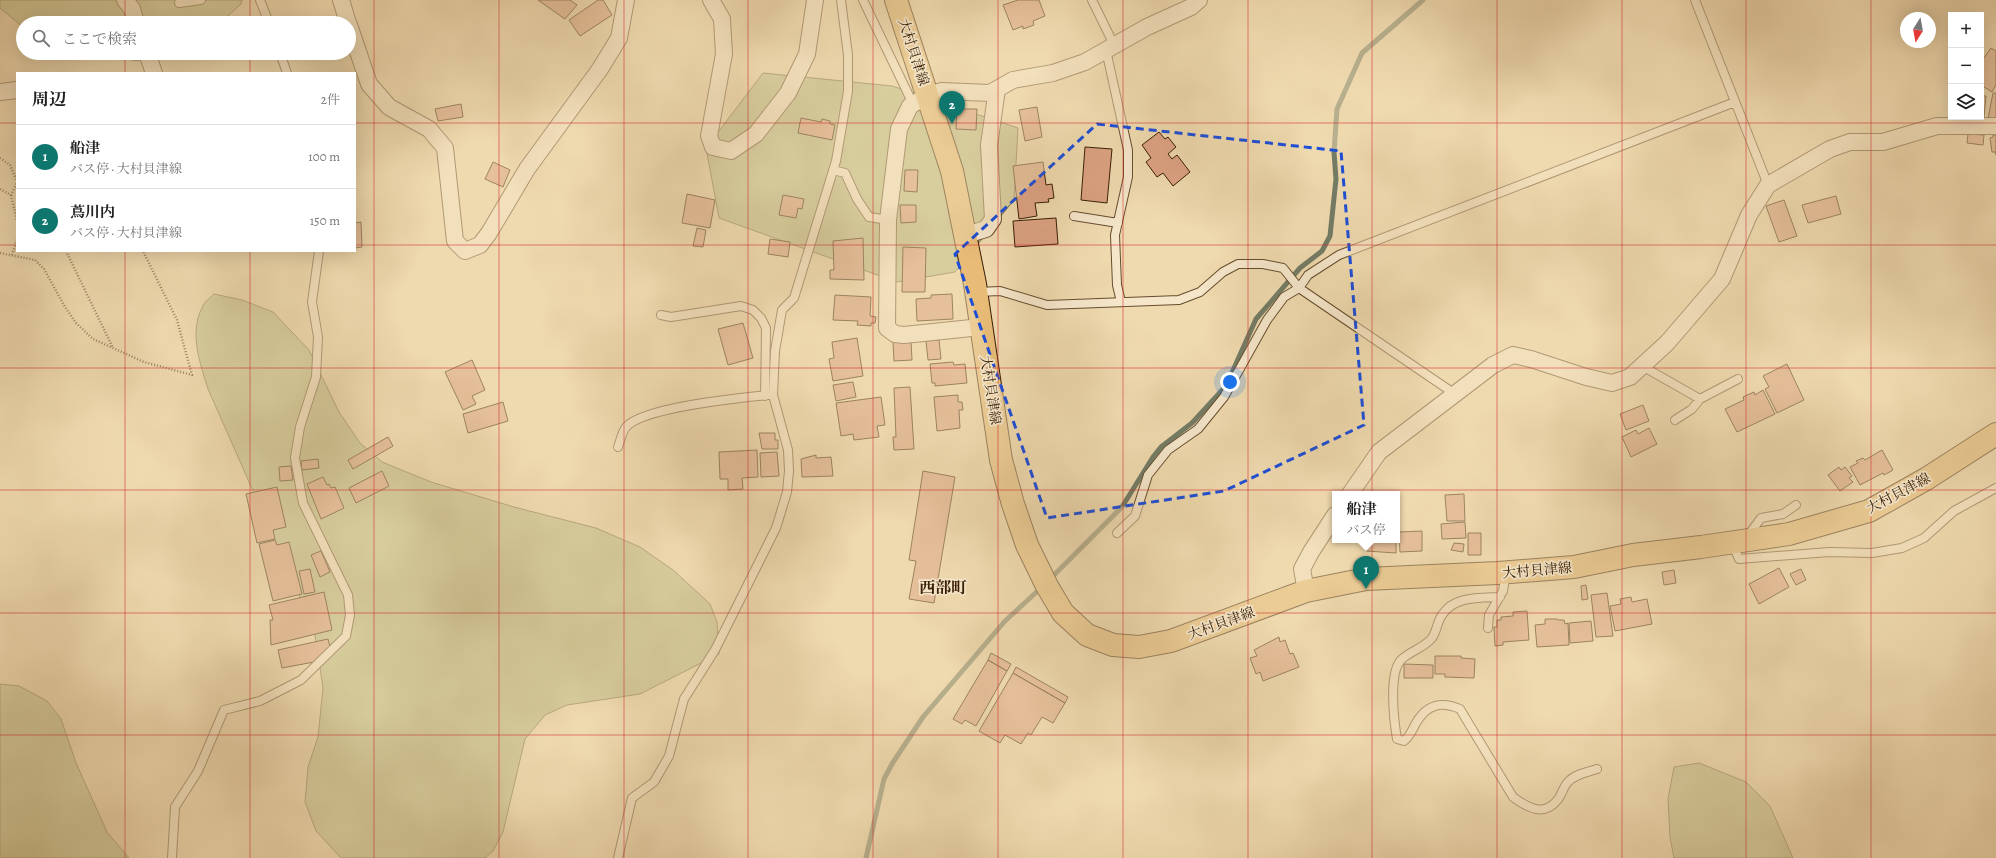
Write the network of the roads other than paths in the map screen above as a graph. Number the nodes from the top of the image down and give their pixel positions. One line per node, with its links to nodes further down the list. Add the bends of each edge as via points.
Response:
1 (124, 0): 15 (street, via 132,9)
2 (201, 0): 14 (lane)
3 (260, 0): 16 (lane)
4 (341, 0): 17 (street)
5 (626, 0): 18 (street, via 619,38 600,69 527,169 489,233 480,245 465,250 455,241 445,148 429,129 389,107 369,84)
6 (711, 0): 7 (street, via 722,19 724,54 709,136 713,147 731,152 756,134 788,93 807,54)
7 (815, 0)
8 (841, 0): 30 (lane, via 848,55 848,91)
9 (863, 0): 27 (lane)
10 (896, 0): 27 (main road, 大村貝津線)
11 (1092, 0): 19 (lane)
12 (1199, 0): 19 (street)
13 (1695, 0): 28 (lane)
14 (179, 3)
15 (134, 16)
16 (266, 16)
17 (346, 16)
18 (356, 45)
19 (1110, 48): 24 (street, via 1085,62 1053,73 1013,80); 34 (lane, via 1128,150 1128,177)
20 (149, 60): 22 (street)
21 (282, 60): 23 (lane)
22 (154, 72)
23 (287, 72)
24 (997, 88): 27 (street, via 990,93 942,91); 35 (street, via 989,145 994,219 986,229)
25 (16, 90): 26 (street)
26 (0, 92)
27 (920, 100): 33 (street, via 910,106 900,129); 35 (main road, 大村貝津線, via 952,171)
28 (1735, 102): 31 (lane); 37 (lane, via 1339,255 1308,275)
29 (1996, 126): 31 (street, via 1937,126 1883,142 1850,142 1830,149)
30 (833, 170): 33 (lane, via 845,173 857,199 870,217); 45 (lane, via 794,298 782,310)
31 (1768, 185): 42 (street, via 1749,215 1722,279 1667,342)
32 (1074, 216): 34 (lane)
33 (888, 220): 41 (street, via 887,328 895,334 904,336)
34 (1118, 223): 39 (lane, via 1115,259)
35 (966, 236): 38 (main road, 大村貝津線)
36 (319, 252): 61 (lane, via 312,302 318,336 316,377 300,427 295,458 303,503 348,595 350,615 346,636 302,680 260,701 224,710 198,771 175,808)
37 (1299, 288): 39 (lane, via 1283,268 1263,264 1238,264 1223,272 1200,292 1179,300); 44 (lane); 54 (lane, via 1284,297 1267,320 1224,397 1198,428 1168,450 1148,475 1135,516)
38 (976, 292): 39 (lane, via 1000,291 1047,305); 41 (main road, 大村貝津線)
39 (1121, 302)
40 (661, 315): 45 (lane, via 671,317 741,306 753,310 766,328)
41 (981, 327): 57 (main road, 大村貝津線, via 1002,460 1020,524 1030,552 1063,613 1086,635 1113,645 1139,647 1171,642)
42 (1642, 366): 44 (street, via 1630,377 1612,383 1513,355 1493,365); 46 (lane)
43 (1738, 380): 46 (lane)
44 (1455, 394): 51 (street, via 1379,452)
45 (769, 395): 49 (lane, via 728,398 645,415 626,427); 62 (lane, via 788,450 787,492 776,528 714,650 684,699 669,756 654,782 632,798)
46 (1700, 399): 47 (lane, via 1692,409)
47 (1675, 420)
48 (1996, 434): 55 (main road, 大村貝津線, via 1926,480 1869,510 1789,534)
49 (618, 447)
50 (1996, 488): 55 (lane, via 1954,511 1924,538 1902,548 1872,553 1829,552 1739,559)
51 (1352, 491)
52 (1796, 504): 55 (lane, via 1782,514 1761,518)
53 (1332, 520): 57 (street, via 1302,569)
54 (1117, 534)
55 (1738, 542): 56 (main road, 大村貝津線, via 1633,555 1574,567)
56 (1506, 573): 57 (main road, 大村貝津線, via 1366,579); 58 (lane, via 1504,591)
57 (1306, 591)
58 (1500, 597): 59 (lane, via 1489,615); 60 (lane, via 1467,599 1449,606 1441,616 1432,638 1401,660 1394,673 1393,688 1397,739 1404,741 1410,736 1425,710 1436,705 1451,705 1460,709 1513,796 1536,809 1545,810 1553,806 1569,781)
59 (1488, 628)
60 (1597, 769)
61 (172, 858)
62 (618, 858)

